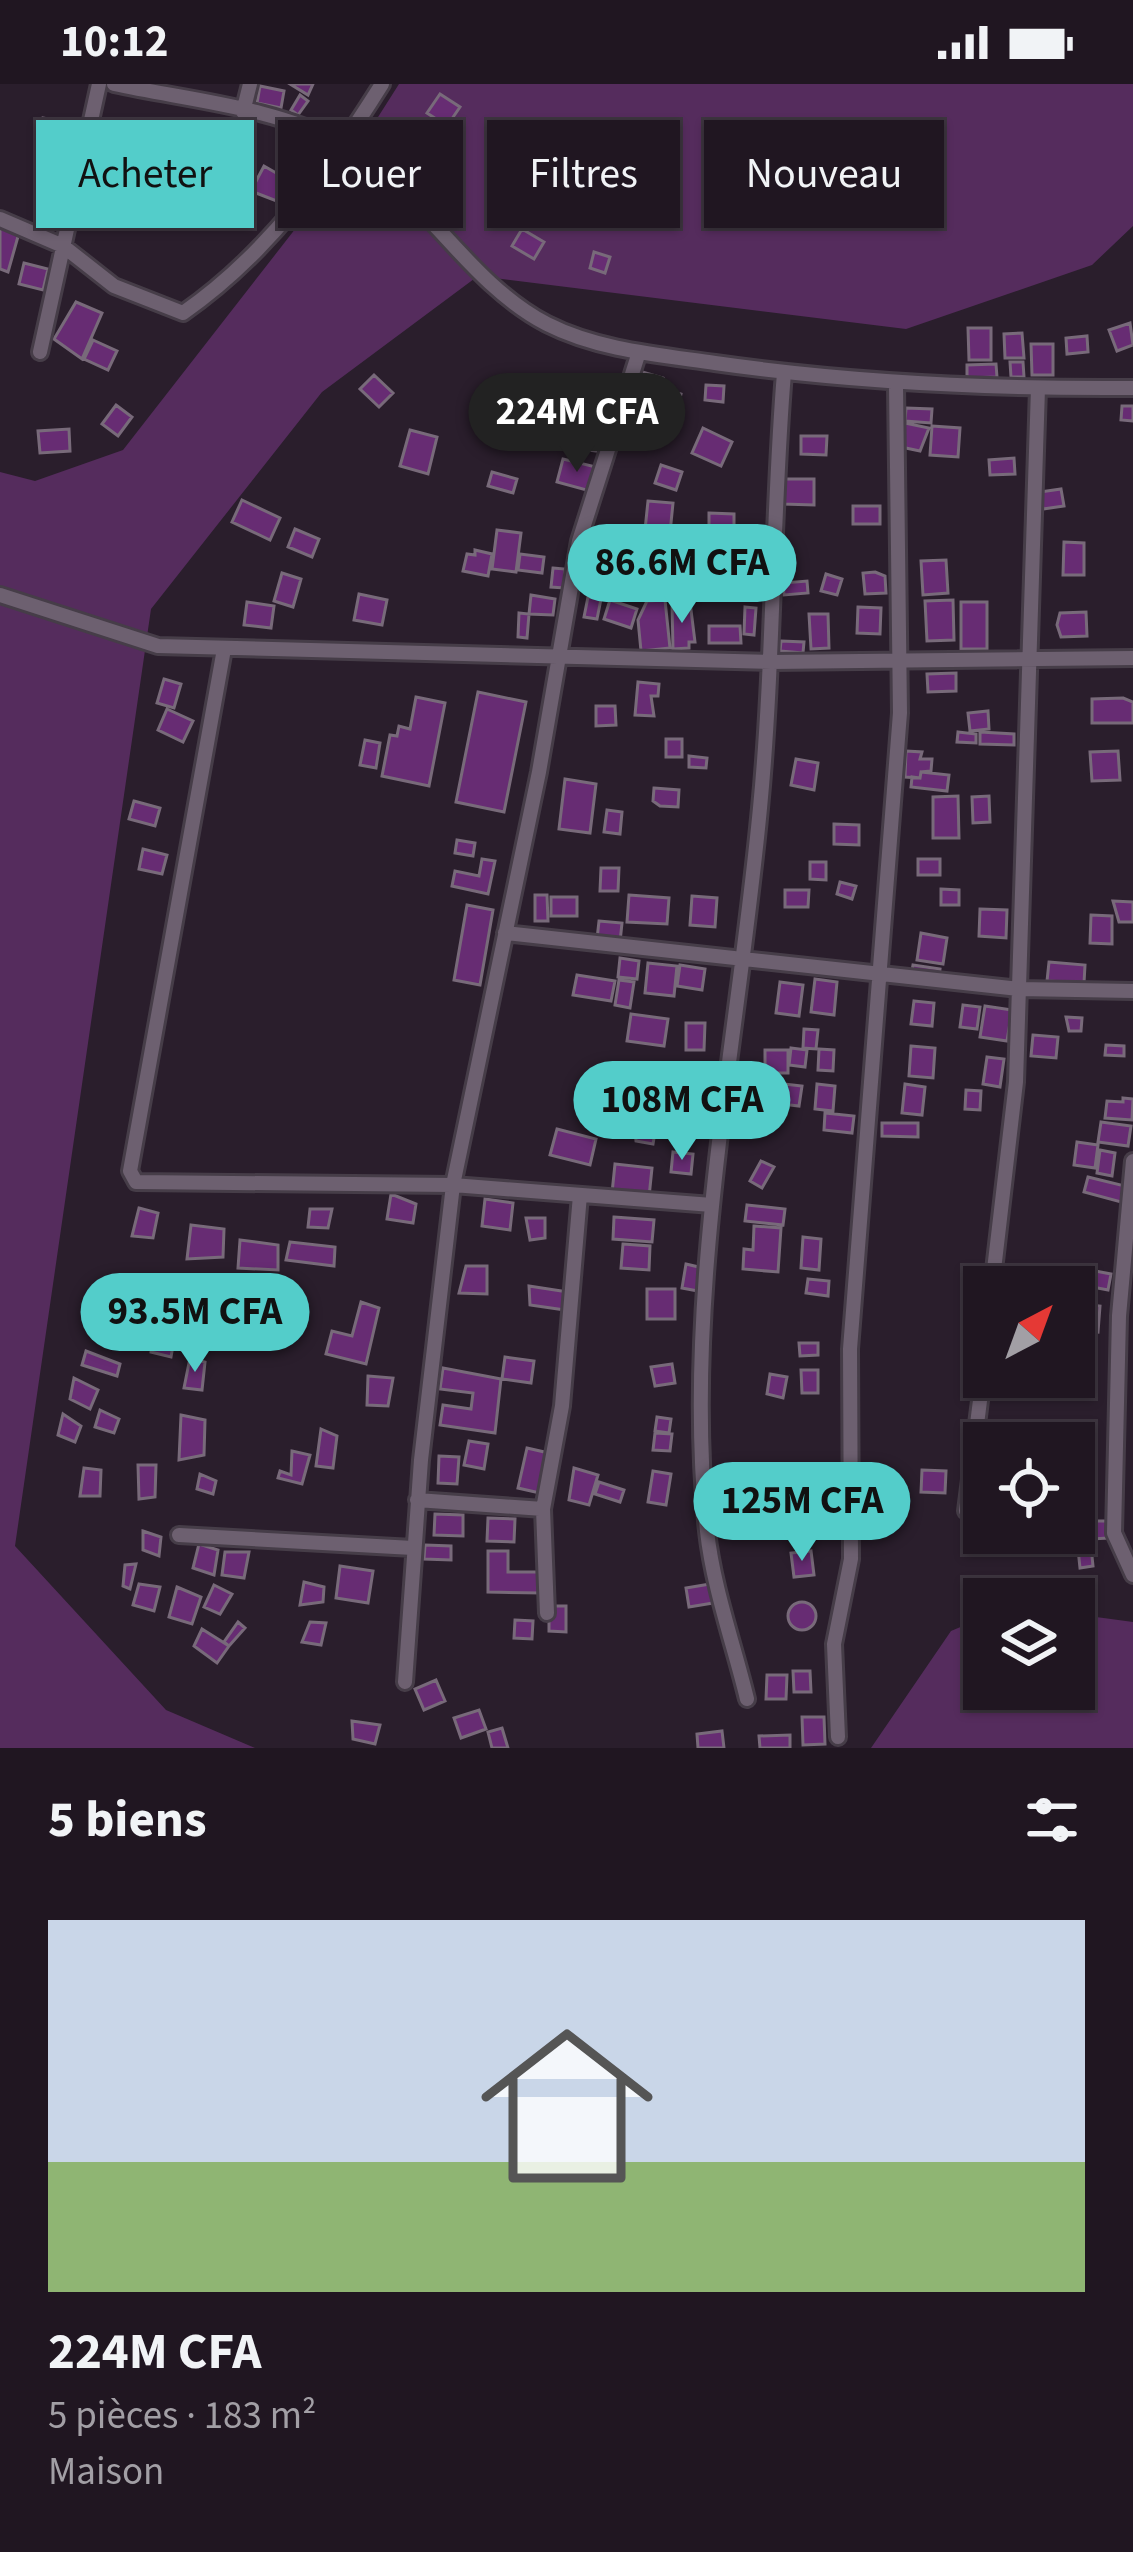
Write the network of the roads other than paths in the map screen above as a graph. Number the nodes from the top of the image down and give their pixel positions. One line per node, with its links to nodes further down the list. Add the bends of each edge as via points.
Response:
1 (99, 84): 11 (street)
2 (114, 84): 5 (street)
3 (250, 84): 5 (street)
4 (382, 84): 6 (street)
5 (244, 112): 7 (street)
6 (360, 120)
7 (278, 123)
8 (0, 219): 11 (street)
9 (279, 228): 11 (street, via 184,313 114,286)
10 (436, 228): 13 (street, via 551,326)
11 (63, 246): 12 (street)
12 (40, 352)
13 (639, 352): 14 (street); 20 (street, via 584,522)
14 (784, 373): 15 (street); 23 (street)
15 (896, 385): 16 (street); 24 (street)
16 (1037, 388): 17 (street); 22 (street)
17 (1133, 388)
18 (0, 595): 19 (street, via 130,640)
19 (224, 649): 20 (street); 31 (street, via 132,1176 153,1186)
20 (562, 653): 23 (street); 25 (street)
21 (1133, 658): 22 (street)
22 (1029, 659): 24 (street); 28 (street)
23 (771, 662): 24 (street); 26 (street)
24 (897, 663): 27 (street)
25 (505, 933): 26 (street); 31 (street)
26 (745, 957): 27 (street); 33 (street)
27 (882, 975): 28 (street); 43 (street, via 850,1348 851,1559 835,1644)
28 (1019, 989): 29 (street); 34 (street)
29 (1133, 991)
30 (1133, 1161): 39 (street, via 1119,1316 1114,1533)
31 (453, 1185): 32 (street); 35 (street)
32 (580, 1195): 33 (street); 36 (street, via 562,1406)
33 (712, 1205): 42 (street, via 702,1462 707,1537)
34 (994, 1266)
35 (417, 1500): 36 (street); 38 (street)
36 (544, 1509): 40 (street)
37 (178, 1535): 38 (street)
38 (413, 1549): 41 (street)
39 (1133, 1575)
40 (547, 1613)
41 (405, 1682)
42 (747, 1699)
43 (838, 1737)

